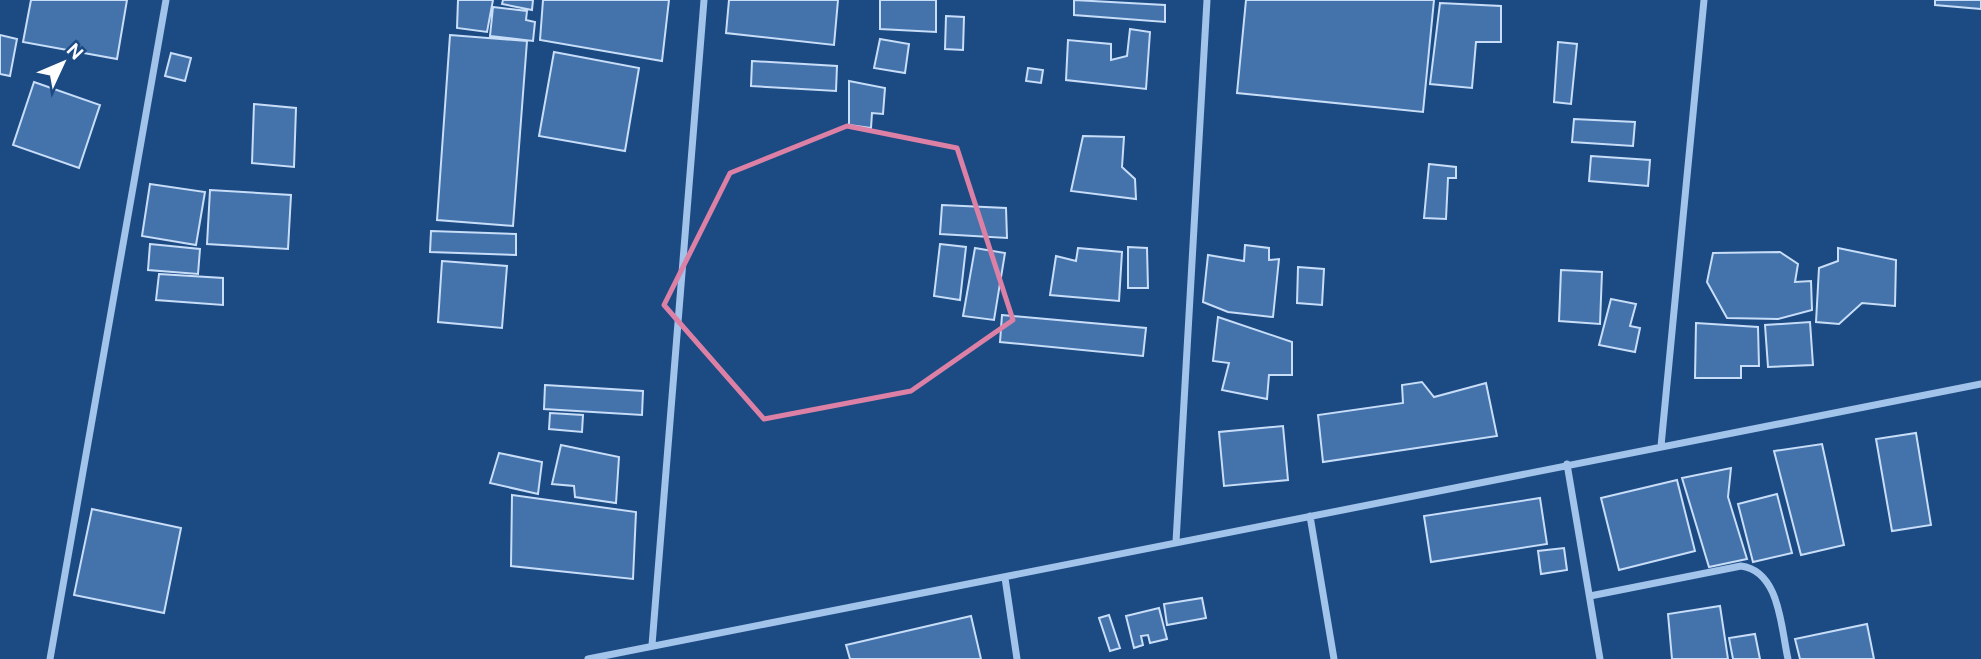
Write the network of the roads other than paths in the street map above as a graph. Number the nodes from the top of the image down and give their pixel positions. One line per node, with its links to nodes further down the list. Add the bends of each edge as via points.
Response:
1 (166, 0): 13 (street)
2 (704, 0): 12 (street)
3 (1208, 0): 9 (street)
4 (1704, 0): 6 (street)
5 (1981, 384): 6 (street)
6 (1661, 446): 7 (street)
7 (1567, 464): 8 (street); 11 (street)
8 (1310, 516): 9 (street); 16 (street)
9 (1176, 542): 10 (street)
10 (1005, 578): 12 (street); 15 (street)
11 (1590, 596): 17 (street); 18 (street, via 1741,566 1751,568 1767,580 1772,591)
12 (652, 645): 14 (street)
13 (50, 659)
14 (588, 659)
15 (1017, 659)
16 (1334, 659)
17 (1600, 659)
18 (1788, 659)

